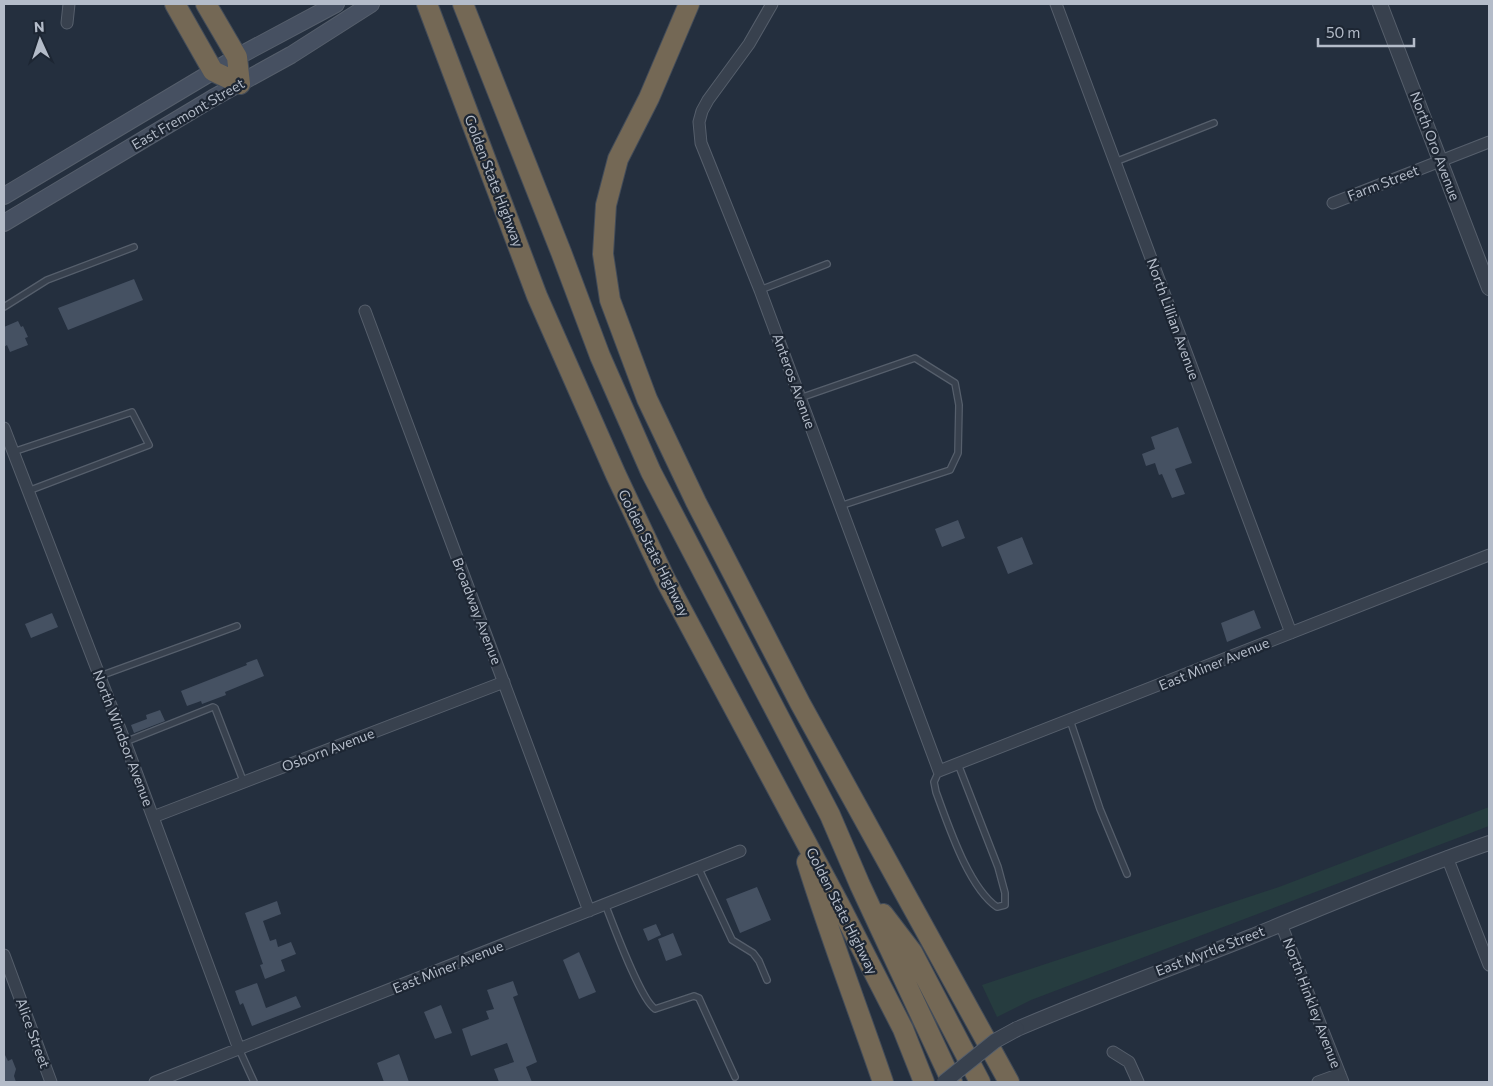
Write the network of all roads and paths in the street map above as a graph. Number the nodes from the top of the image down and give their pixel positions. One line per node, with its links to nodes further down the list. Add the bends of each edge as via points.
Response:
1 (69, 4): 13 (street)
2 (175, 4): 16 (highway)
3 (206, 4): 15 (highway)
4 (336, 4): 15 (main road, East Fremont Street)
5 (371, 4): 17 (main road, East Fremont Street)
6 (413, 4): 14 (highway)
7 (427, 4): 14 (highway, Golden State Highway)
8 (463, 4): 53 (highway, Golden State Highway, via 600,356 651,472 830,815)
9 (689, 4): 72 (highway, via 618,160 606,205 603,254 610,300 648,399 696,502 804,712)
10 (772, 4): 28 (street, Anteros Avenue, via 749,44 708,100 699,122 701,143)
11 (1056, 4): 21 (street, North Lillian Avenue)
12 (1380, 4): 20 (street, North Oro Avenue)
13 (67, 23)
14 (442, 41): 46 (highway, Golden State Highway, via 537,296 612,467 665,579)
15 (237, 57): 16 (main road, East Fremont Street); 17 (highway)
16 (213, 72): 17 (highway); 22 (main road, East Fremont Street)
17 (240, 84): 24 (main road, East Fremont Street)
18 (1214, 123): 21 (lane)
19 (1489, 142): 20 (street, Farm Street)
20 (1441, 160): 23 (street, Farm Street); 27 (street, North Oro Avenue)
21 (1115, 162): 38 (street, North Lillian Avenue)
22 (4, 196)
23 (1333, 203)
24 (4, 223)
25 (134, 247): 29 (lane, via 47,280)
26 (828, 264): 28 (lane)
27 (1489, 288)
28 (760, 290): 31 (street, Anteros Avenue)
29 (4, 307)
30 (365, 311): 40 (street, Broadway Avenue)
31 (800, 398): 35 (street, Anteros Avenue); 35 (lane, via 915,358 955,383 959,405 958,453 950,470)
32 (4, 428): 33 (street, North Windsor Avenue)
33 (13, 452): 34 (street, North Windsor Avenue); 34 (lane, via 132,412 149,446)
34 (28, 491): 39 (street, North Windsor Avenue)
35 (840, 506): 44 (street, Anteros Avenue)
36 (1489, 555): 38 (street, East Miner Avenue)
37 (237, 626): 39 (lane)
38 (1291, 633): 41 (street, East Miner Avenue)
39 (100, 676): 42 (street, North Windsor Avenue)
40 (504, 682): 45 (street, Osborn Avenue); 55 (street, Broadway Avenue)
41 (1070, 720): 43 (street, East Miner Avenue); 52 (lane, via 1100,809)
42 (125, 742): 45 (lane, via 216,708); 47 (street, North Windsor Avenue)
43 (958, 764): 44 (street, East Miner Avenue); 44 (lane, via 998,868 1005,905 997,907 988,901 967,868 936,792 934,782)
44 (939, 771)
45 (244, 783): 47 (street, Osborn Avenue)
46 (792, 815): 67 (highway); 68 (highway, Golden State Highway, via 903,1029)
47 (153, 817): 60 (street, North Windsor Avenue)
48 (1489, 843): 50 (street, East Myrtle Street)
49 (740, 851): 51 (street, East Miner Avenue)
50 (1447, 857): 56 (street, East Myrtle Street); 58 (street)
51 (698, 868): 54 (street, East Miner Avenue); 59 (lane, via 732,940 753,953)
52 (1127, 874)
53 (860, 885): 70 (highway, Golden State Highway); 71 (highway, via 912,952)
54 (605, 904): 55 (street, East Miner Avenue); 62 (lane, via 649,1005 655,1009 694,996 699,998)
55 (589, 911): 60 (street, East Miner Avenue)
56 (1281, 924): 63 (street, North Hinkley Avenue); 69 (street, East Myrtle Street, bridge, via 1017,1028 994,1041)
57 (4, 955): 64 (street, Alice Street)
58 (1489, 965)
59 (767, 980)
60 (239, 1049): 65 (street, East Miner Avenue); 66 (lane)
61 (1114, 1052): 73 (street, via 1129,1062)
62 (735, 1077)
63 (1342, 1078): 74 (street)
64 (51, 1082)
65 (155, 1082)
66 (254, 1082)
67 (883, 1082)
68 (924, 1082)
69 (944, 1082)
70 (952, 1082)
71 (980, 1082)
72 (1009, 1082)
73 (1138, 1082)
74 (1318, 1082)

